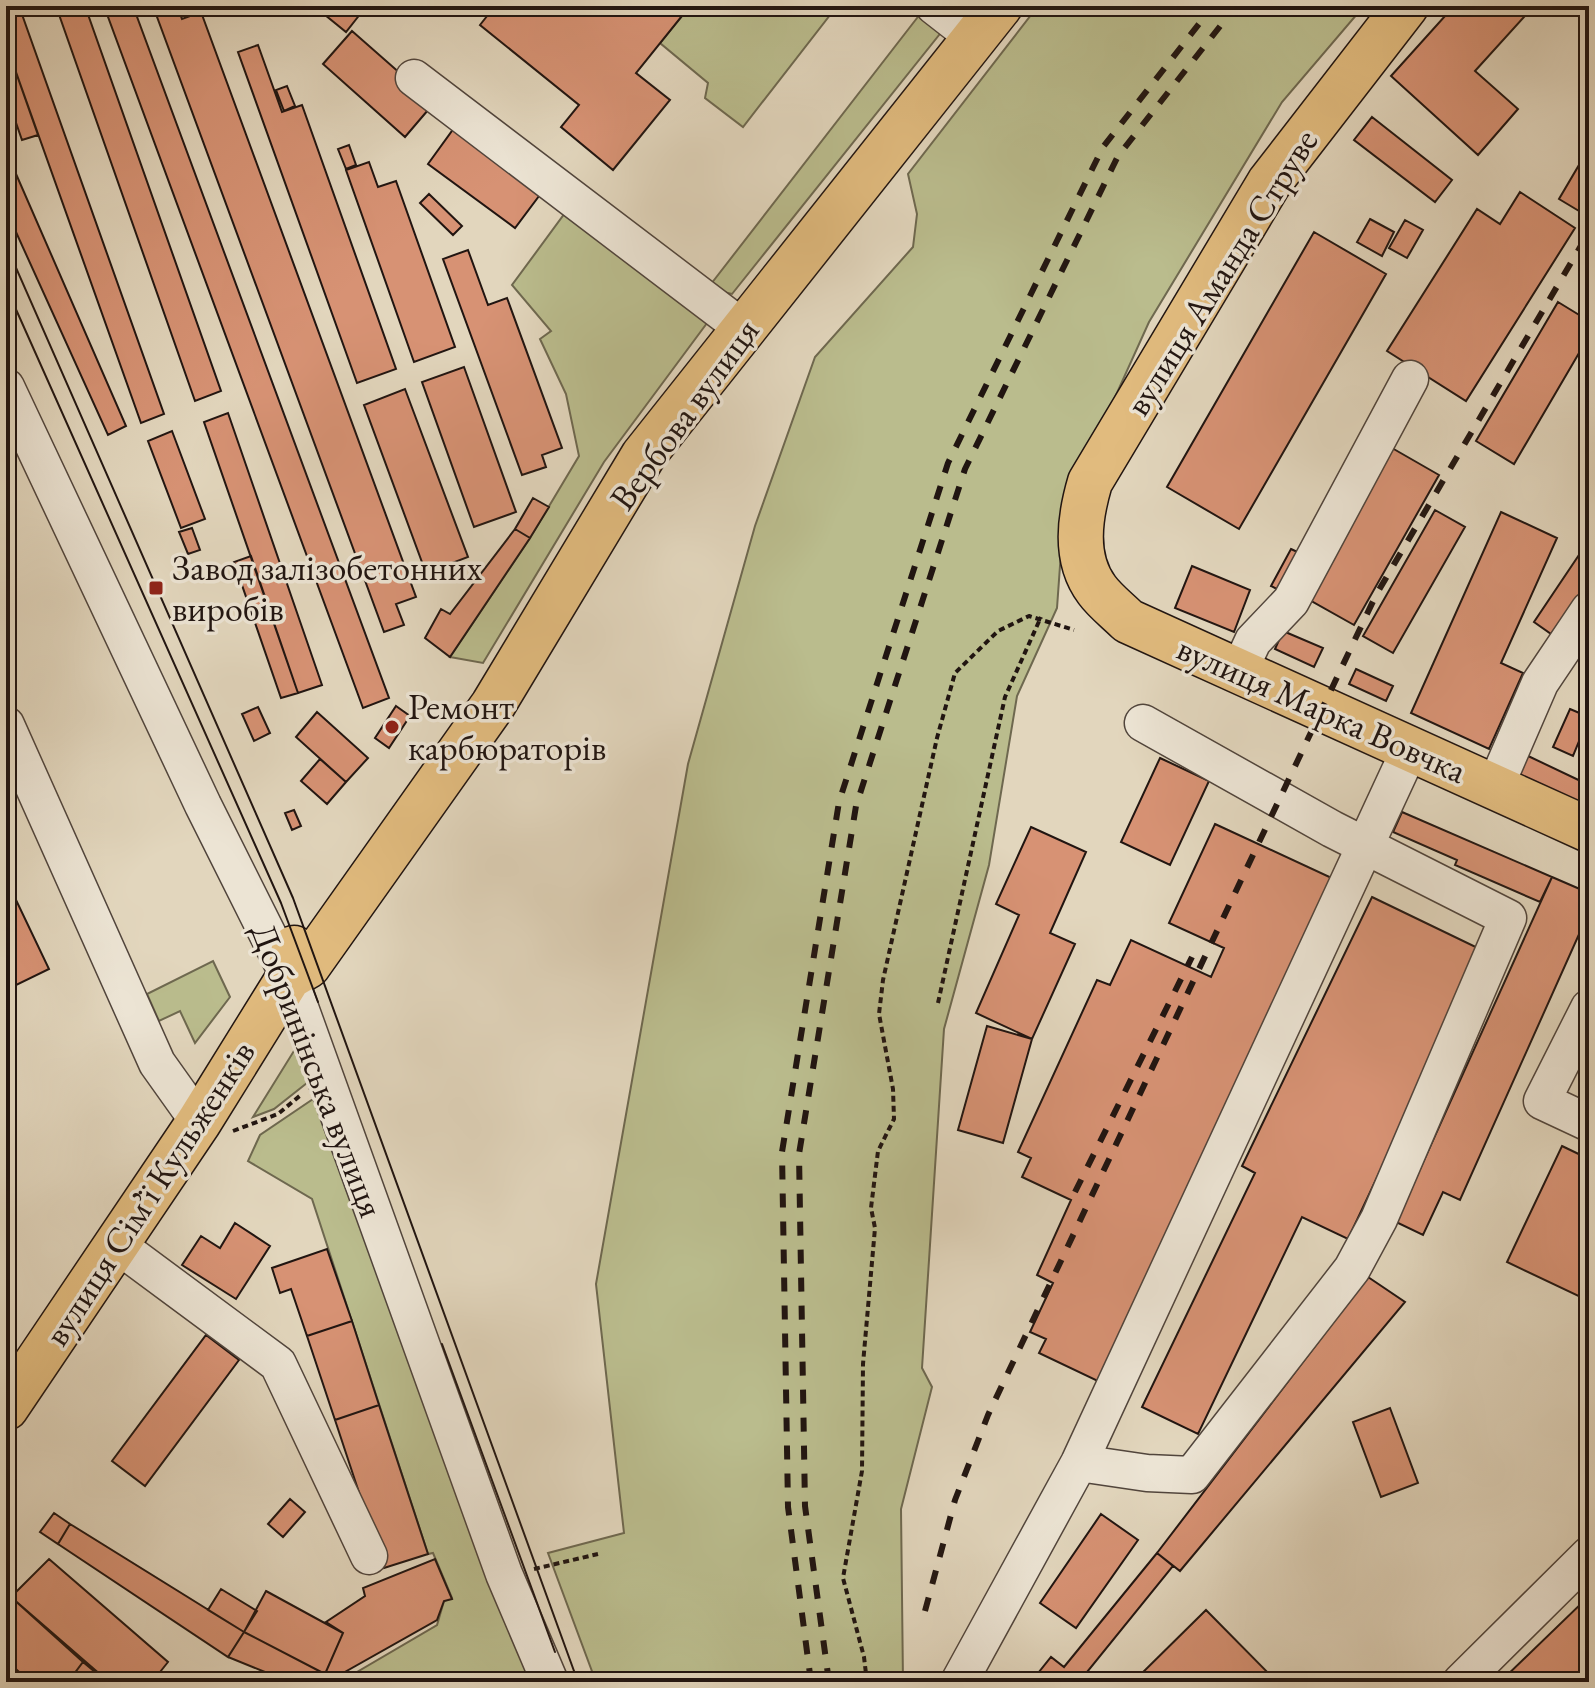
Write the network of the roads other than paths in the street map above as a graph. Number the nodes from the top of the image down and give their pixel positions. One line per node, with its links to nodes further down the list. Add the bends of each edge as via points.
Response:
1 (934, 6): 3 (street)
2 (1406, 6): 8 (main road, вулиця Аманда Струве, via 1269,183 1090,482 1079,521)
3 (988, 22): 5 (main road, Вербова вулиця)
4 (414, 78): 5 (street)
5 (744, 329): 17 (main road, Вербова вулиця, via 643,456 493,705 308,966)
6 (1410, 379): 10 (street, via 1291,601 1253,641)
7 (6, 387): 17 (street, Добринінська вулиця)
8 (1083, 556): 10 (main road, вулиця Марка Вовчка, via 1096,589 1128,621)
9 (1589, 610): 14 (street, via 1540,683)
10 (1239, 671): 13 (main road, вулиця Марка Вовчка)
11 (1143, 723): 16 (street)
12 (6, 725): 20 (street, via 157,1063)
13 (1410, 749): 14 (main road, вулиця Марка Вовчка); 16 (street)
14 (1495, 787): 15 (main road, вулиця Марка Вовчка)
15 (1589, 830)
16 (1365, 846): 23 (street); 23 (street, via 1508,918 1379,1219 1352,1269 1192,1475)
17 (289, 977): 20 (main road, вулиця Сімʼї Кульженків); 26 (street, Добринінська вулиця, via 504,1574)
18 (1589, 1008): 19 (street, via 1542,1101)
19 (1589, 1123)
20 (215, 1127): 21 (main road, вулиця Сімʼї Кульженків)
21 (116, 1244): 22 (main road, вулиця Сімʼї Кульженків); 25 (street, via 278,1364)
22 (6, 1408)
23 (1079, 1463): 27 (street)
24 (1589, 1555): 28 (street)
25 (369, 1556)
26 (550, 1682)
27 (959, 1682)
28 (1461, 1682)

